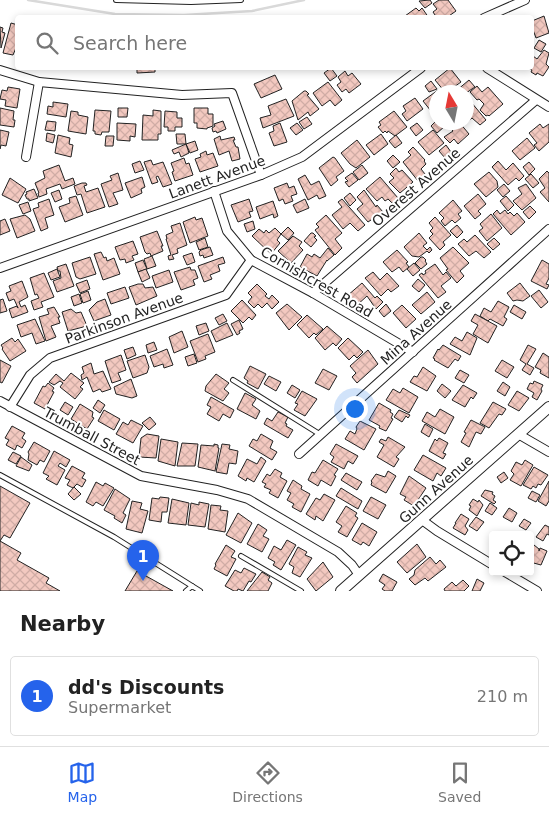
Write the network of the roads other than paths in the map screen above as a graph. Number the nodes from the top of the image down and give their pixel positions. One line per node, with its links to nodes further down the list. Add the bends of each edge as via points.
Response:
1 (116, 0): 2 (lane)
2 (241, 0)
3 (525, 0): 4 (street)
4 (491, 15)
5 (0, 70): 8 (street)
6 (418, 70): 12 (street, Lanett Avenue, via 302,157)
7 (490, 70): 9 (street)
8 (39, 82): 11 (street); 12 (street, via 182,95 232,93)
9 (536, 100): 10 (street); 17 (street, Overest Avenue)
10 (549, 107)
11 (26, 157)
12 (261, 175): 13 (street, Lanett Avenue)
13 (214, 192): 15 (street, Cornishcrest Road, via 227,231); 16 (street, Lanett Avenue)
14 (549, 229): 18 (street, Mina Avenue)
15 (251, 260): 17 (street, Cornishcrest Road); 21 (street, Parkinson Avenue, via 226,294 50,358 30,375)
16 (0, 268)
17 (313, 293): 18 (street, Cornishcrest Road)
18 (413, 352): 24 (street, Mina Avenue)
19 (233, 380): 24 (lane)
20 (0, 401): 21 (street, Trumball Street)
21 (10, 406): 31 (street, Trumball Street, via 141,476 248,499 338,552)
22 (549, 407): 23 (street, Gunn Avenue)
23 (518, 434): 25 (street); 28 (street, Gunn Avenue)
24 (321, 435): 26 (street, Mina Avenue)
25 (549, 452)
26 (299, 454)
27 (0, 475): 33 (lane, via 114,537)
28 (422, 520): 30 (street); 31 (street, Gunn Avenue)
29 (241, 556): 36 (lane)
30 (489, 563)
31 (359, 575): 37 (street, Gunn Avenue)
32 (512, 576): 38 (street)
33 (192, 586): 34 (lane); 35 (lane)
34 (186, 591)
35 (200, 591)
36 (301, 591)
37 (341, 591)
38 (537, 591)

